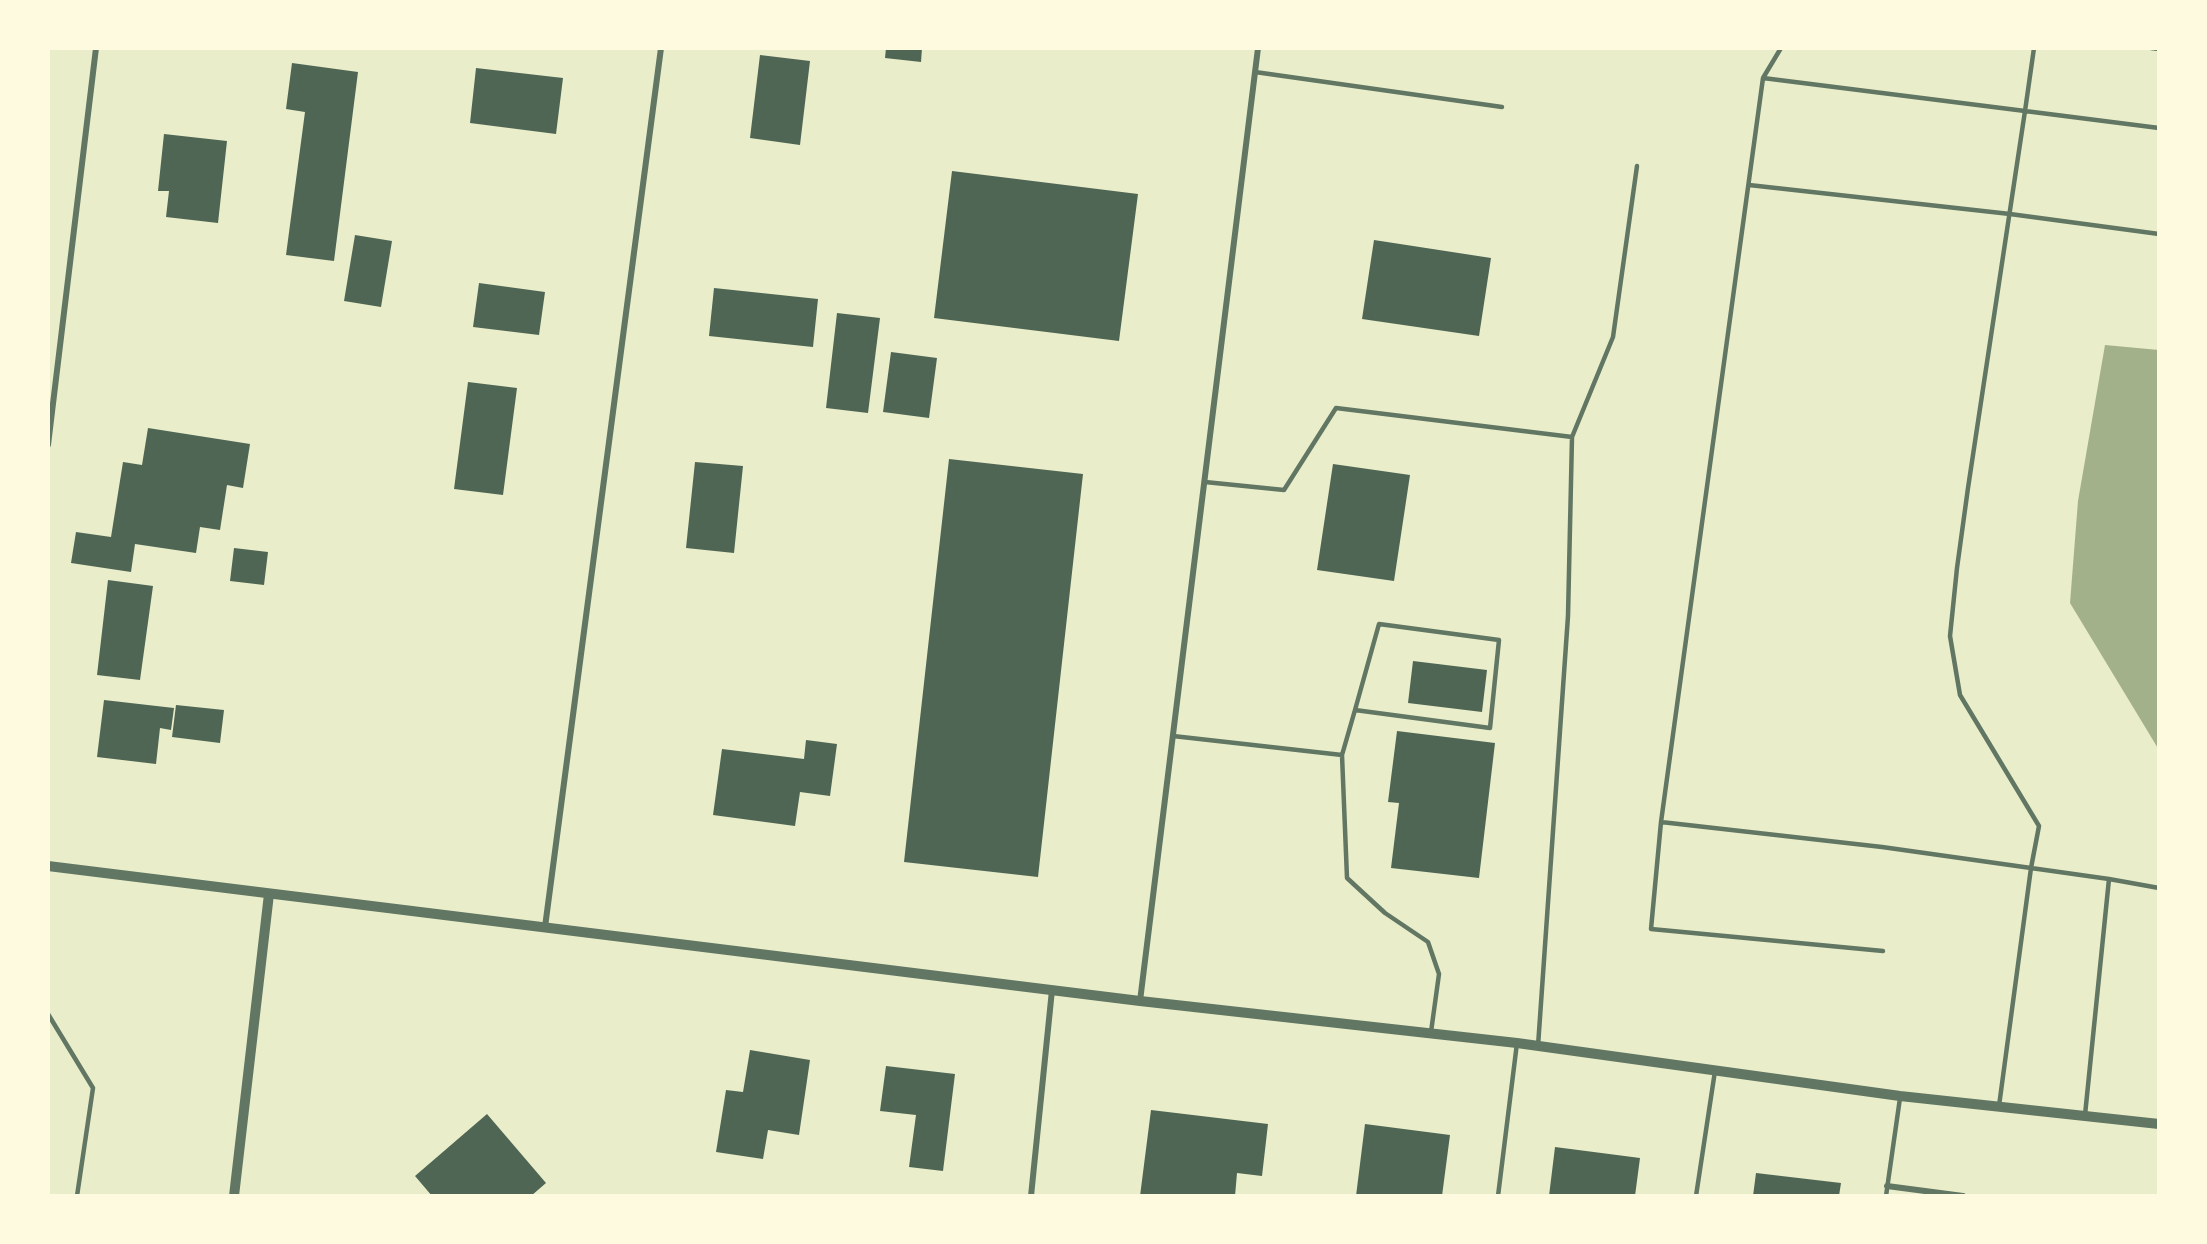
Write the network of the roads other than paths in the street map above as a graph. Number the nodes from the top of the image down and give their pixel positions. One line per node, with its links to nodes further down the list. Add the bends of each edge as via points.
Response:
1 (96, 48): 18 (street)
2 (661, 48): 29 (street)
3 (1258, 48): 8 (street)
4 (1781, 48): 9 (lane)
5 (2034, 48): 11 (lane)
6 (2151, 48): 7 (lane)
7 (2159, 49)
8 (1255, 72): 10 (lane); 19 (street)
9 (1763, 78): 11 (lane); 14 (lane)
10 (1502, 107)
11 (2025, 111): 12 (lane); 15 (lane)
12 (2159, 128)
13 (1637, 166): 17 (lane, via 1613,338)
14 (1749, 185): 15 (lane); 23 (lane)
15 (2010, 214): 16 (lane); 25 (lane, via 1968,488 1950,636 1960,694 2040,826)
16 (2159, 234)
17 (1572, 436): 19 (lane, via 1336,408 1284,490); 36 (lane, via 1568,616)
18 (48, 445)
19 (1205, 482): 21 (street)
20 (1355, 710): 20 (lane, via 1379,624 1499,640 1490,728); 22 (lane)
21 (1173, 736): 22 (lane); 32 (street)
22 (1342, 755): 34 (lane, via 1347,878 1385,913 1428,942 1439,974)
23 (1661, 822): 25 (lane); 30 (lane, via 1651,929)
24 (48, 866): 28 (street)
25 (2031, 868): 26 (lane); 39 (lane)
26 (2109, 879): 27 (lane); 40 (lane)
27 (2159, 888)
28 (269, 894): 29 (street); 44 (street)
29 (545, 927): 31 (street)
30 (1883, 951)
31 (1053, 989): 32 (street); 45 (street)
32 (1140, 1001): 34 (street)
33 (48, 1014): 43 (lane, via 93,1088)
34 (1430, 1033): 35 (street)
35 (1517, 1043): 36 (street); 46 (lane)
36 (1538, 1046): 37 (street)
37 (1715, 1071): 38 (street); 47 (lane)
38 (1900, 1096): 39 (street); 42 (lane)
39 (1999, 1106): 40 (street)
40 (2085, 1116): 41 (street)
41 (2159, 1124)
42 (1887, 1186): 48 (lane); 49 (street)
43 (76, 1196)
44 (234, 1196)
45 (1030, 1196)
46 (1498, 1196)
47 (1696, 1196)
48 (1886, 1196)
49 (1963, 1196)

